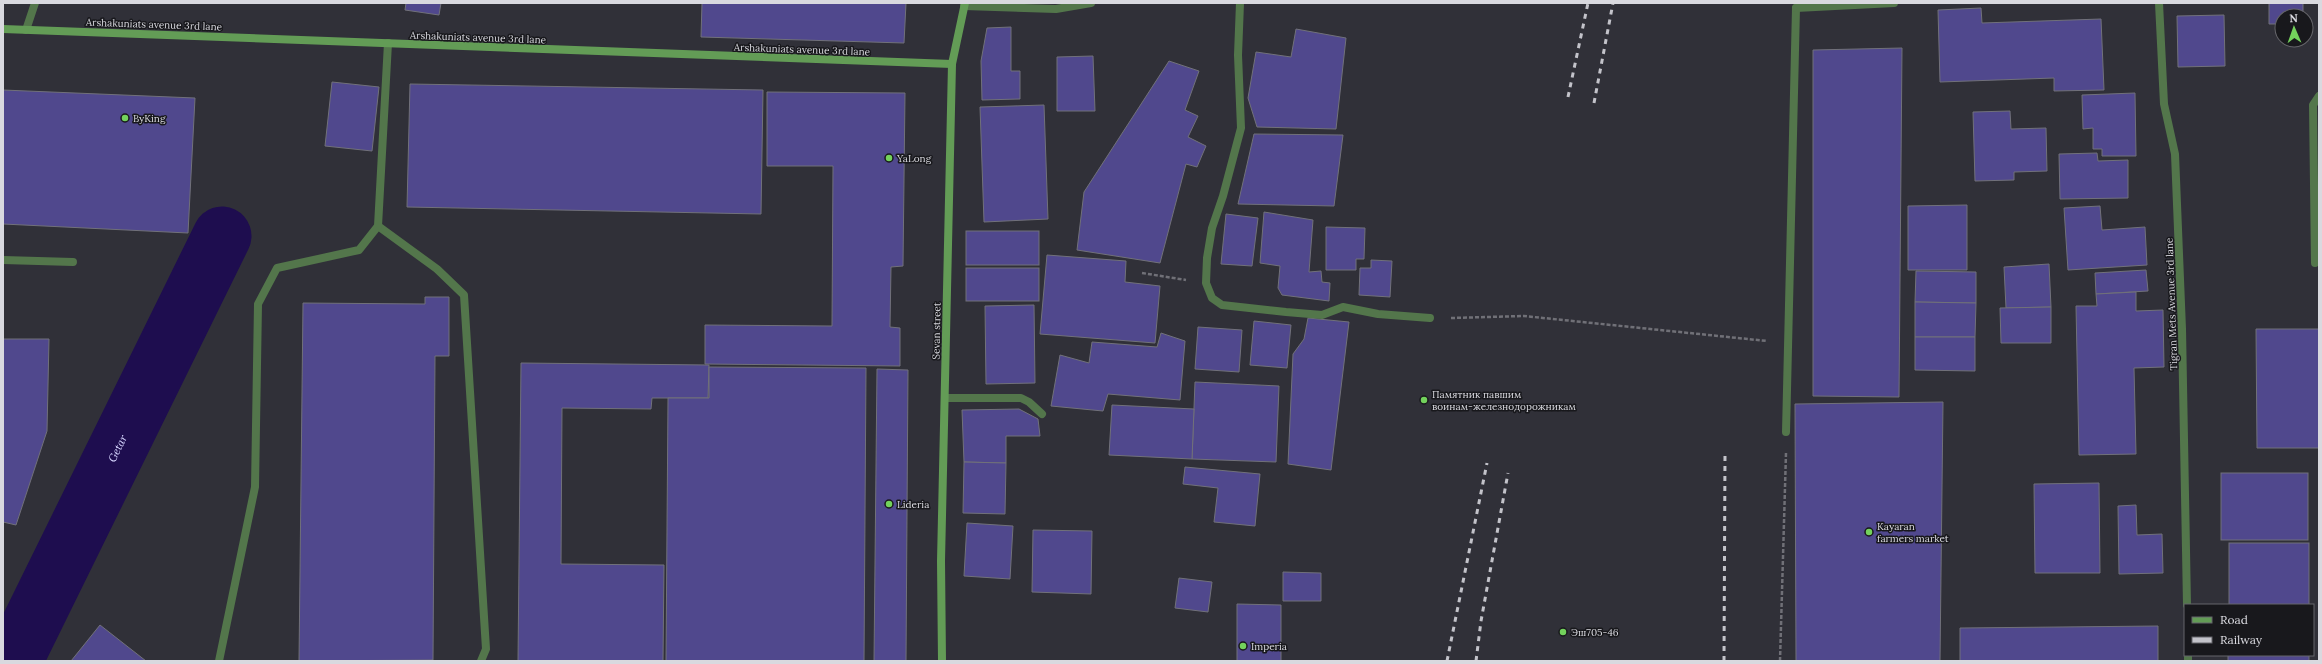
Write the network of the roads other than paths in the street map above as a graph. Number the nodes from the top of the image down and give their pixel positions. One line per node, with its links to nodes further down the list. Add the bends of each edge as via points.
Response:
1 (34, 3): 9 (street)
2 (1091, 3): 6 (street, via 1056,10)
3 (1240, 3): 18 (street, via 1238,55 1241,128 1212,228 1206,283 1212,298 1222,305 1322,315 1343,307 1378,314)
4 (1894, 3): 7 (street)
5 (2159, 3): 22 (street, Tigran Mets Avenue 3rd lane, via 2164,104 2175,154 2182,329)
6 (965, 4): 11 (street, Sevan street)
7 (1820, 5): 21 (street, via 1796,8)
8 (3, 29): 9 (street, Arshakuniats avenue 3rd lane)
9 (26, 30): 10 (street, Arshakuniats avenue 3rd lane)
10 (388, 43): 11 (street, Arshakuniats avenue 3rd lane); 14 (street)
11 (952, 64): 19 (street, Sevan street)
12 (2319, 96): 13 (street, via 2313,105)
13 (2316, 187): 17 (street)
14 (378, 226): 23 (street, via 359,250 276,268 258,304 255,487); 24 (street, via 437,269 464,295 486,649)
15 (3, 260): 16 (street)
16 (73, 262)
17 (2315, 263)
18 (1430, 318)
19 (945, 398): 20 (street, via 1021,398); 25 (street, Sevan street, via 941,560)
20 (1042, 414)
21 (1786, 432)
22 (2187, 604)
23 (219, 661)
24 (481, 661)
25 (942, 661)

